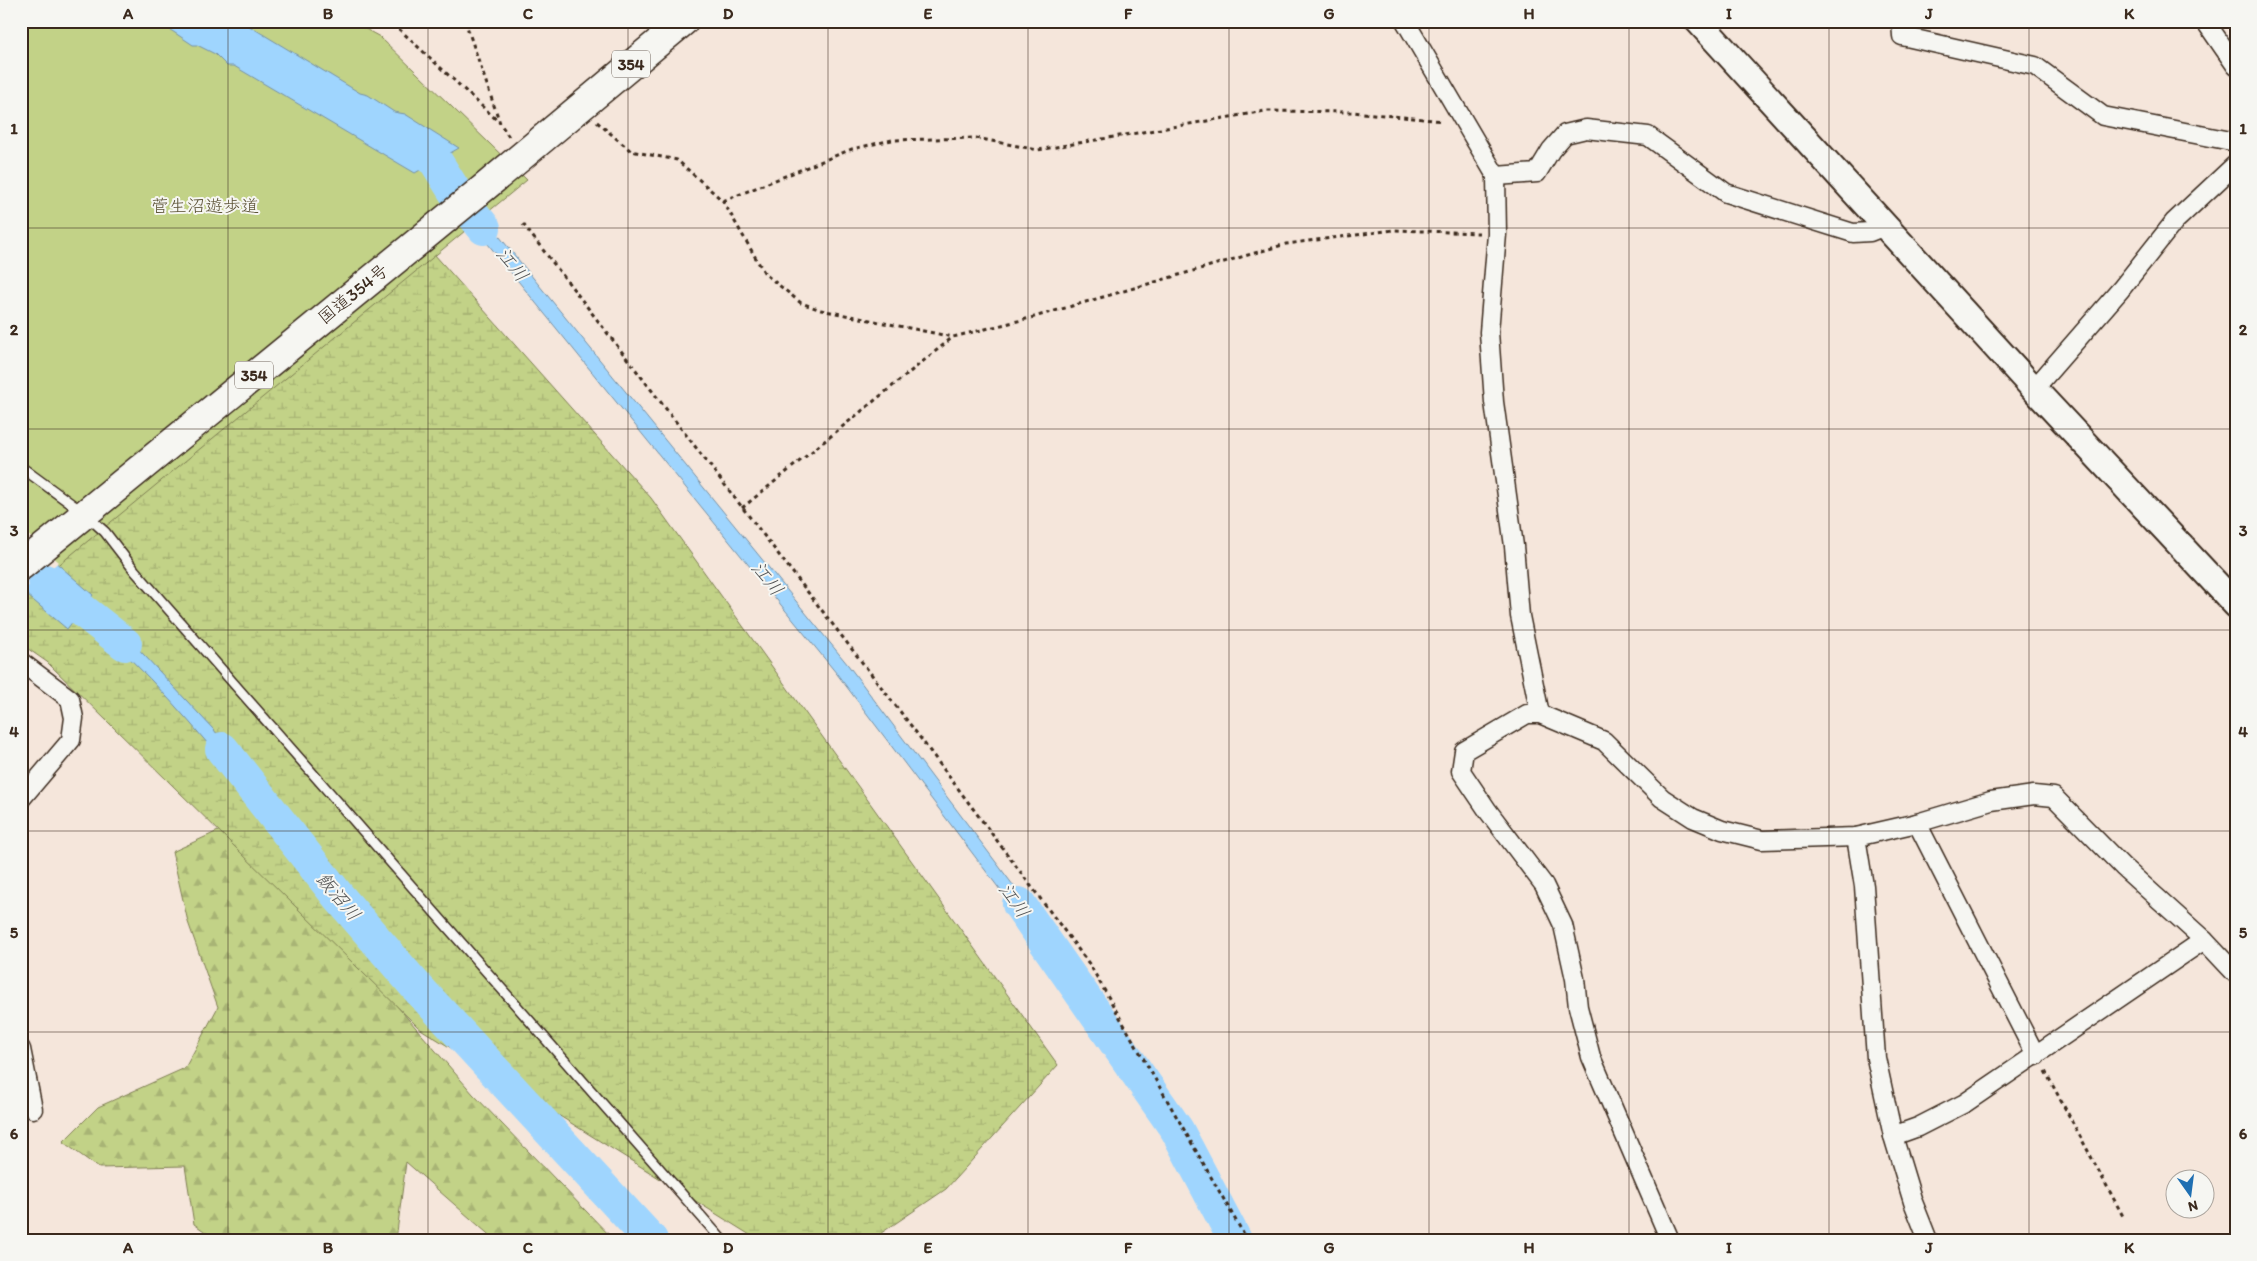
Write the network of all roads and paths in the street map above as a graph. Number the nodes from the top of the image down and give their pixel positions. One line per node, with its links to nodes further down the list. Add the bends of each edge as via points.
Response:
1 (385, 21): 10 (path, via 400,30)
2 (465, 21): 10 (path)
3 (684, 21): 9 (highway, 国道354号 / 354)
4 (1405, 21): 11 (street)
5 (1698, 21): 18 (street)
6 (1901, 21): 12 (street, via 1902,36 2035,66 2103,116)
7 (2205, 21): 8 (street)
8 (2236, 66)
9 (579, 107): 13 (highway, 国道354号 / 354); 16 (path, via 631,151 677,160)
10 (500, 123): 13 (path)
11 (1464, 123): 15 (street); 16 (path, via 1353,112 1265,111 1038,150 976,138 892,140 852,149)
12 (2236, 142)
13 (522, 156): 24 (highway, 国道354号 / 354)
14 (2236, 164): 21 (street, via 2174,222)
15 (1496, 176): 18 (street, via 1537,173 1565,134 1586,129 1648,136 1726,193 1853,233 1870,232); 19 (street)
16 (723, 201): 20 (path, via 765,274 801,303)
17 (523, 224): 23 (path)
18 (1886, 226): 21 (street)
19 (1497, 234): 20 (path, via 1394,230 1286,244 1034,317); 28 (street, via 1489,332 1494,402 1520,616)
20 (953, 337): 23 (path)
21 (2034, 389): 26 (street)
22 (21, 468): 24 (lane)
23 (742, 508): 40 (path, via 909,723 1090,965)
24 (78, 519): 25 (highway, 国道354号 / 354); 39 (lane, via 105,532 135,571)
25 (21, 566)
26 (2236, 605)
27 (21, 662): 29 (street, via 70,699 74,718 71,740)
28 (1540, 714): 31 (street, via 1604,741 1662,798 1693,818 1722,830 1762,840); 41 (street, via 1527,714 1464,751 1461,771 1544,885 1563,925 1591,1057)
29 (21, 799)
30 (1917, 823): 31 (street); 32 (street, via 1991,801 2034,795 2054,798 2123,867); 35 (street)
31 (1856, 837): 37 (street, via 1864,886 1876,1058)
32 (2204, 940): 33 (street); 35 (street)
33 (2236, 974)
34 (21, 1049): 36 (street)
35 (2036, 1056): 37 (street, via 1965,1103); 38 (path)
36 (33, 1109)
37 (1893, 1136): 42 (street)
38 (2124, 1218)
39 (722, 1240)
40 (1247, 1240)
41 (1670, 1240)
42 (1928, 1240)

